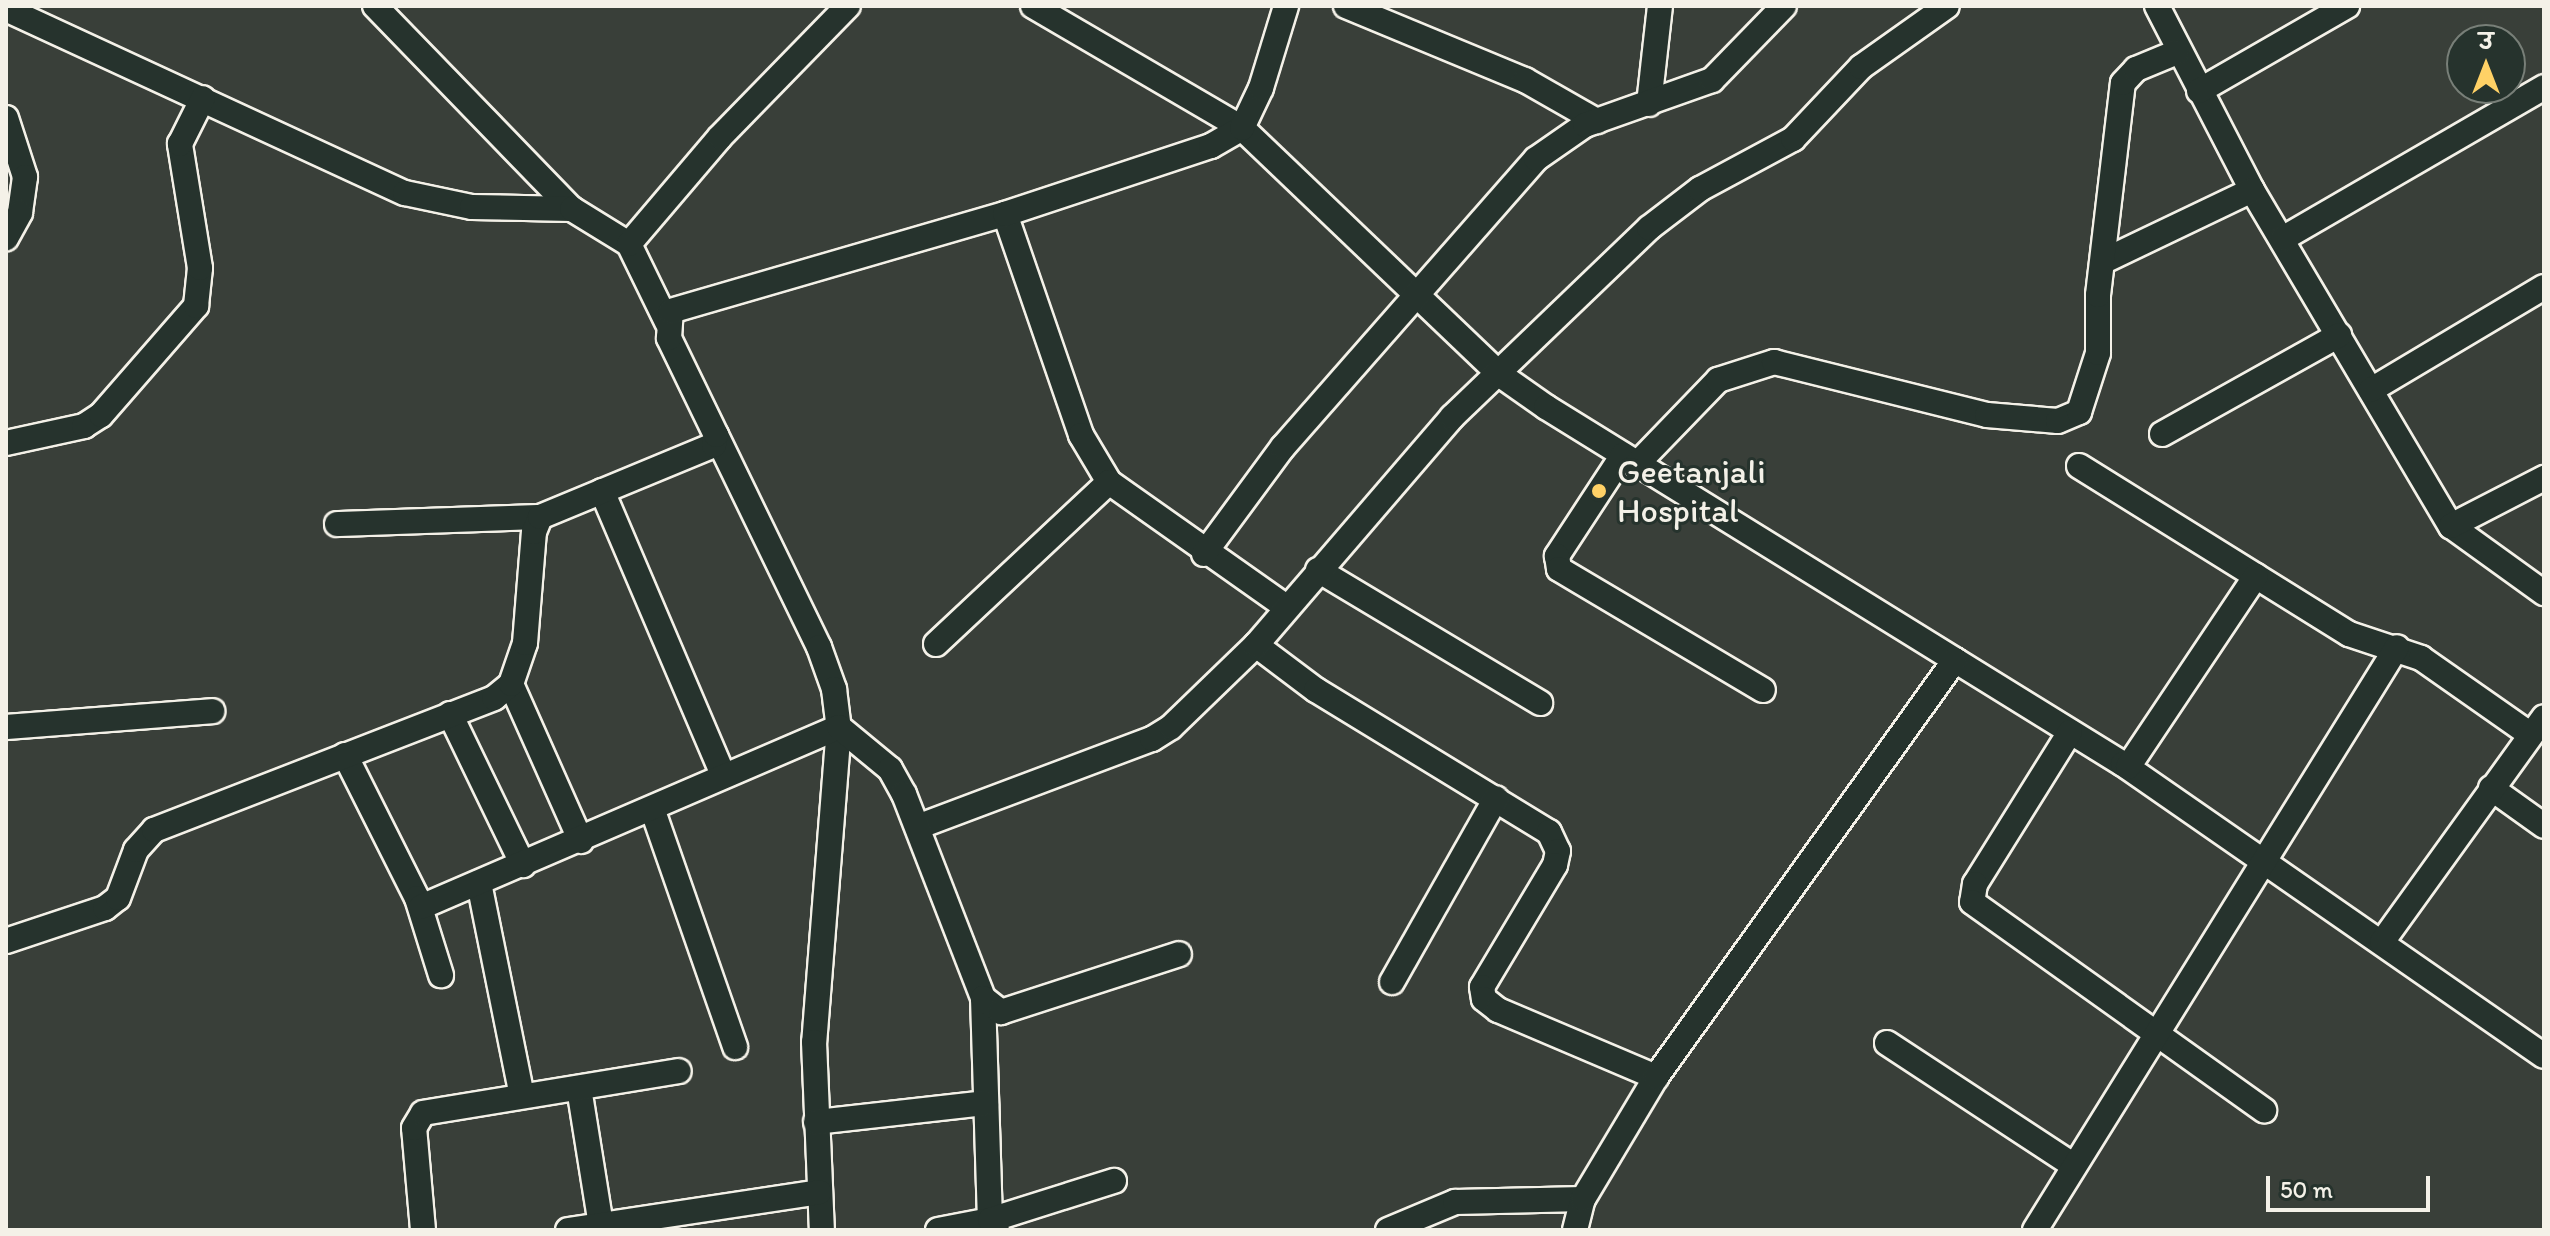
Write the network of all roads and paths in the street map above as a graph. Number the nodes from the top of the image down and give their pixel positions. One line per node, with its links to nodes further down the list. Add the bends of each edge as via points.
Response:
1 (375, 6): 21 (street)
2 (848, 6): 25 (street, via 720,137)
3 (1033, 6): 19 (street)
4 (1286, 6): 19 (street, via 1261,88)
5 (1346, 6): 18 (street, via 1538,87)
6 (1660, 6): 16 (street)
7 (1947, 6): 31 (street, via 1861,67 1793,139 1700,189 1649,228)
8 (2157, 6): 12 (street)
9 (2347, 6): 14 (street)
10 (1779, 8): 16 (street, via 1712,80)
11 (6, 9): 15 (street)
12 (2177, 52): 14 (street); 26 (street, via 2136,69 2123,83)
13 (2544, 87): 24 (street)
14 (2199, 91): 20 (street)
15 (203, 98): 21 (street, via 405,193 472,207); 35 (street, via 184,128 179,153 200,268 196,306 101,415 84,426)
16 (1649, 104): 18 (street)
17 (6, 118): 23 (street, via 21,158 25,194)
18 (1597, 121): 28 (street, via 1569,132 1536,159)
19 (1242, 128): 22 (street, via 1211,146); 28 (street)
20 (2252, 190): 24 (street); 26 (street)
21 (572, 209): 25 (street)
22 (1005, 214): 29 (street, via 682,303); 39 (street, via 1081,435)
23 (6, 238)
24 (2282, 239): 30 (street)
25 (629, 244): 29 (street)
26 (2104, 261): 36 (street, via 2098,353 2084,404 2069,419 1987,415 1774,362 1718,380)
27 (2544, 287): 32 (street)
28 (1419, 292): 31 (street); 44 (street, via 1283,447)
29 (667, 322): 34 (street)
30 (2339, 335): 32 (street); 33 (street)
31 (1499, 374): 36 (street); 45 (street, via 1452,417)
32 (2371, 390): 43 (street)
33 (2162, 434)
34 (716, 435): 40 (street, via 707,452); 60 (street, via 819,647 834,689)
35 (6, 443)
36 (1630, 459): 52 (street); 54 (street, via 1557,556 1559,569)
37 (2079, 466): 46 (street)
38 (2544, 478): 43 (street)
39 (1109, 482): 44 (street); 49 (street)
40 (602, 491): 41 (street); 64 (street)
41 (540, 517): 42 (street); 53 (street, via 534,532 525,643)
42 (337, 524)
43 (2451, 526): 47 (street)
44 (1204, 554): 48 (street)
45 (1318, 570): 48 (street); 55 (street)
46 (2256, 576): 51 (street, via 2349,634); 63 (street)
47 (2542, 589)
48 (1286, 607): 50 (street)
49 (936, 644)
50 (1256, 645): 66 (street, via 1316,690); 68 (street, via 1188,713 1152,739)
51 (2397, 647): 58 (street); 71 (street)
52 (1955, 660): 61 (street); 86 (street)
53 (511, 684): 57 (street, via 494,698); 70 (street)
54 (1763, 690)
55 (1540, 703)
56 (212, 711): 59 (street)
57 (450, 714): 62 (street); 72 (street)
58 (2538, 726): 65 (street)
59 (6, 727)
60 (839, 727): 64 (street); 68 (street, via 890,769); 91 (street, via 814,1042)
61 (2070, 732): 63 (street); 81 (street, via 1975,884 1972,902)
62 (345, 755): 74 (street); 75 (street, via 154,830 136,850 118,898 105,908)
63 (2128, 767): 71 (street)
64 (723, 774): 67 (street)
65 (2491, 788): 69 (street); 76 (street)
66 (1496, 798): 79 (street); 86 (street, via 1549,832 1558,851 1555,865 1482,987 1484,999 1498,1010)
67 (653, 811): 70 (street); 83 (street)
68 (920, 826): 80 (street)
69 (2544, 826)
70 (581, 841): 72 (street)
71 (2264, 859): 76 (street); 81 (street)
72 (523, 865): 73 (street)
73 (479, 883): 74 (street); 88 (street)
74 (421, 907): 78 (street)
75 (6, 941)
76 (2382, 942): 84 (street)
77 (1179, 954): 80 (street, via 1001,1012)
78 (441, 975)
79 (1392, 982)
80 (983, 998): 89 (street)
81 (2157, 1039): 90 (street); 92 (street)
82 (1887, 1043): 92 (street)
83 (735, 1047)
84 (2544, 1056)
85 (679, 1071): 87 (street)
86 (1656, 1077): 95 (street)
87 (579, 1088): 88 (street); 96 (street)
88 (522, 1096): 98 (street, via 432,1109 416,1118)
89 (986, 1103): 91 (street); 97 (street)
90 (2264, 1110)
91 (816, 1122): 94 (street)
92 (2071, 1164): 104 (street)
93 (1114, 1181): 97 (street)
94 (819, 1192): 96 (street); 100 (street)
95 (1583, 1199): 102 (street, via 1455,1202); 103 (street)
96 (601, 1225): 99 (street)
97 (993, 1225): 101 (street)
98 (423, 1230)
99 (568, 1230)
100 (822, 1230)
101 (938, 1230)
102 (1388, 1230)
103 (1575, 1230)
104 (2035, 1230)

